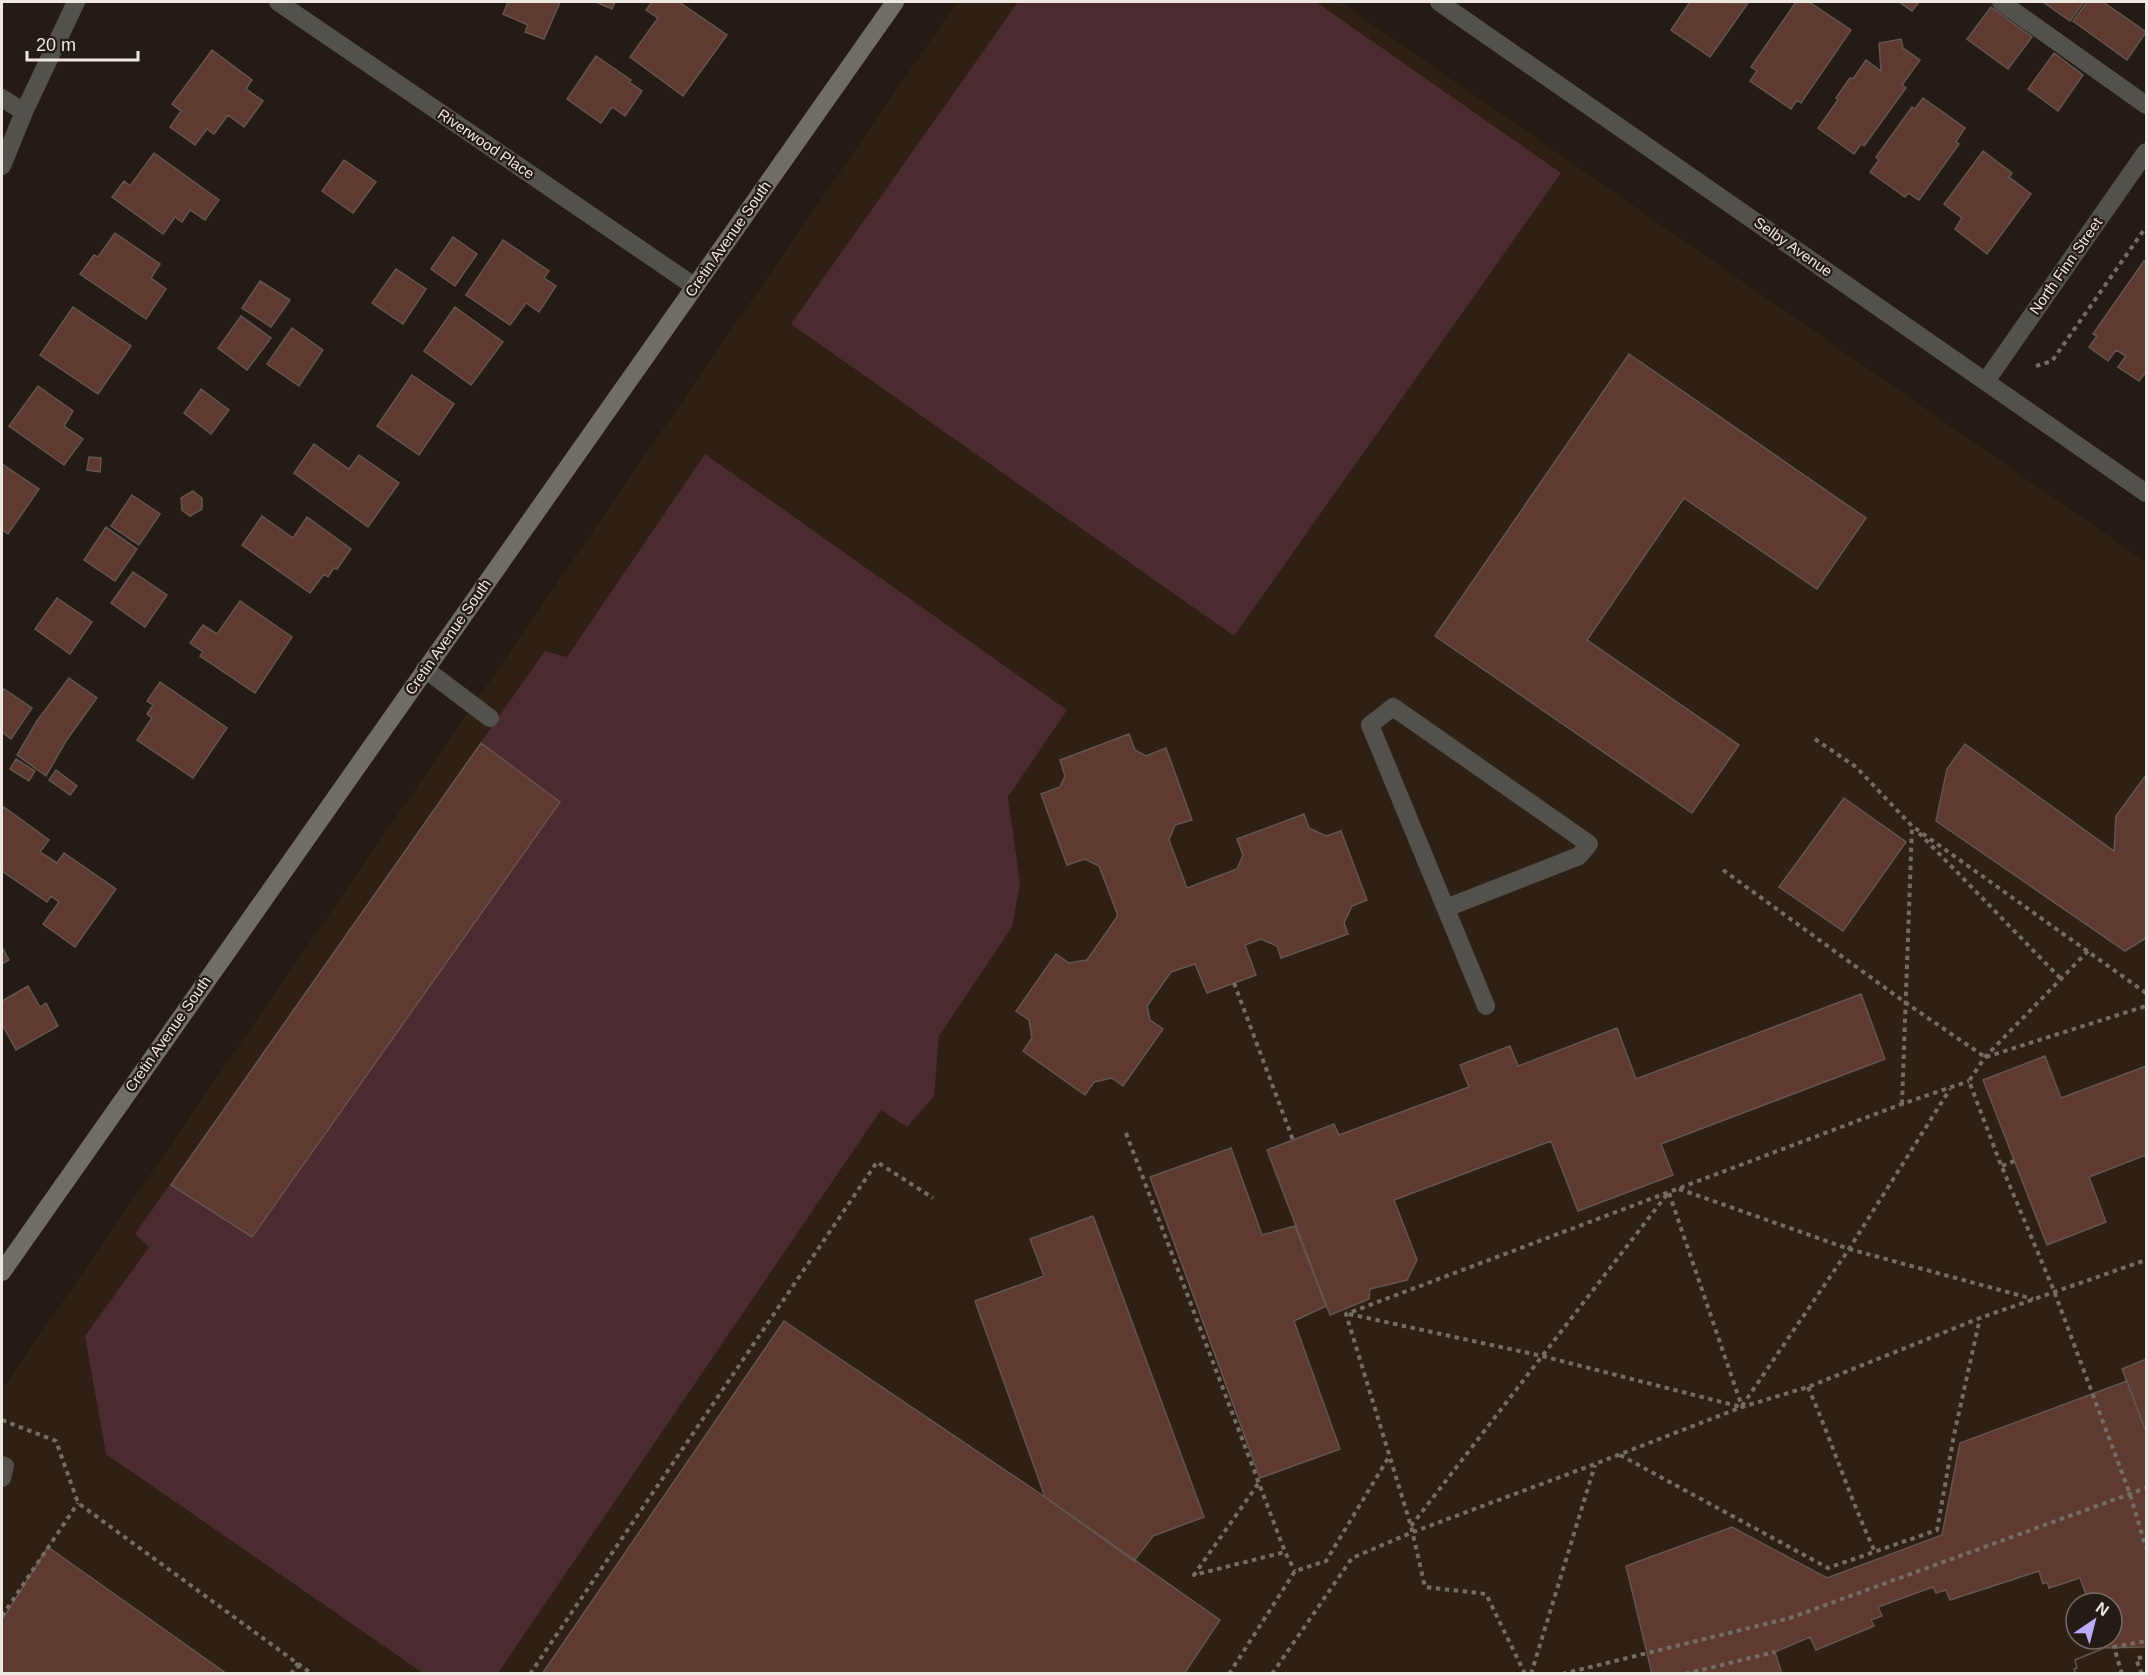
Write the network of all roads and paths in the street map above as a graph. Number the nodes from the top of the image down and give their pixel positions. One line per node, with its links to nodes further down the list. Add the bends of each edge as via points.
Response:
1 (76, 2): 8 (street)
2 (278, 2): 12 (street, Riverwood Place)
3 (895, 2): 12 (main road, Cretin Avenue South)
4 (1439, 2): 14 (street, Selby Avenue)
5 (2001, 2): 7 (street)
6 (2, 98): 8 (street)
7 (2146, 105)
8 (24, 112): 10 (street)
9 (2146, 152): 14 (street, North Finn Street)
10 (2, 166)
11 (2146, 226): 13 (path, via 2052,361)
12 (694, 286): 16 (main road, Cretin Avenue South)
13 (2036, 366)
14 (1986, 381): 15 (street, Selby Avenue)
15 (2146, 493)
16 (425, 669): 17 (street); 42 (main road, Cretin Avenue South)
17 (490, 718)
18 (1815, 739): 19 (path, via 1856,767)
19 (1912, 826): 22 (path); 23 (path); 26 (path)
20 (1723, 870): 26 (path)
21 (1446, 908): 21 (street, via 1370,725 1393,708 1589,844 1579,856); 27 (street)
22 (2088, 951): 23 (path); 25 (path)
23 (2061, 979): 29 (path)
24 (1234, 983): 34 (path)
25 (2146, 993)
26 (1906, 1003): 29 (path); 32 (path)
27 (1486, 1006)
28 (2146, 1006): 29 (path)
29 (1985, 1057): 30 (path)
30 (1969, 1081): 31 (path); 36 (path)
31 (1951, 1088): 32 (path); 40 (path)
32 (1902, 1104): 37 (path)
33 (1126, 1133): 54 (path)
34 (1293, 1140)
35 (2014, 1161): 36 (path)
36 (2002, 1166): 43 (path)
37 (1679, 1189): 38 (path); 40 (path)
38 (1669, 1193): 45 (path); 47 (path); 49 (path)
39 (933, 1198): 72 (path, via 877,1162)
40 (1849, 1249): 44 (path); 49 (path)
41 (2146, 1260): 43 (path)
42 (2, 1272)
43 (2054, 1292): 44 (path); 56 (path)
44 (2034, 1299): 46 (path)
45 (1347, 1314): 47 (path); 51 (path)
46 (1980, 1318): 48 (path); 62 (path, via 1937,1530)
47 (1542, 1356): 49 (path); 58 (path)
48 (1808, 1387): 49 (path); 62 (path)
49 (1742, 1407): 52 (path)
50 (2, 1420): 57 (path, via 56,1441)
51 (1390, 1455): 58 (path); 63 (path, via 1326,1561)
52 (1619, 1455): 53 (path); 62 (path, via 1828,1568)
53 (1595, 1464): 59 (path); 76 (path)
54 (1258, 1483): 61 (path); 61 (path, via 1194,1575)
55 (2146, 1488): 56 (path)
56 (2130, 1494): 60 (path); 77 (path, via 1790,1618)
57 (78, 1503): 64 (path); 68 (path)
58 (1411, 1526): 59 (path)
59 (1413, 1532): 74 (path, via 1352,1558); 75 (path, via 1425,1587 1486,1593)
60 (2146, 1548)
61 (1285, 1552): 63 (path)
62 (1875, 1552)
63 (1295, 1571): 73 (path)
64 (2, 1616)
65 (2146, 1641): 79 (path, via 2114,1647)
66 (1775, 1652): 78 (path)
67 (2146, 1656): 80 (path, via 2136,1659)
68 (297, 1663): 69 (path); 70 (path); 71 (path)
69 (291, 1674)
70 (299, 1674)
71 (312, 1674)
72 (530, 1674)
73 (1229, 1674)
74 (1272, 1674)
75 (1525, 1674)
76 (1531, 1674)
77 (1562, 1674)
78 (1685, 1674)
79 (2122, 1674)
80 (2142, 1674)

